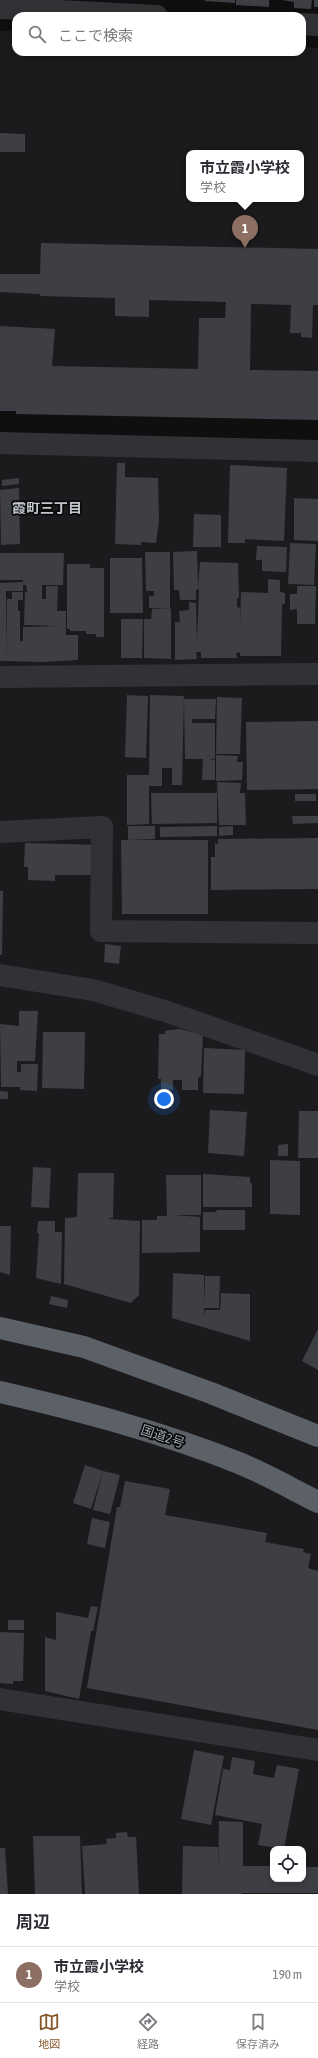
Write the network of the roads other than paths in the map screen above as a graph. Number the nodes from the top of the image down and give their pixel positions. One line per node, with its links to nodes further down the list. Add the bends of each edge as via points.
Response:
1 (0, 8): 2 (street)
2 (78, 12)
3 (306, 24): 4 (street)
4 (318, 25)
5 (0, 443): 6 (street)
6 (318, 451)
7 (318, 674): 8 (street)
8 (0, 678)
9 (0, 832): 10 (street, via 102,827 101,931)
10 (318, 933)
11 (0, 975): 12 (street, via 94,990 165,1011)
12 (318, 1065)
13 (0, 1328): 15 (highway, via 84,1347 211,1393)
14 (0, 1392): 16 (highway, 国道2号, via 96,1414 164,1436 240,1463)
15 (318, 1436)
16 (318, 1502)
17 (0, 1700): 18 (street)
18 (318, 1750)

